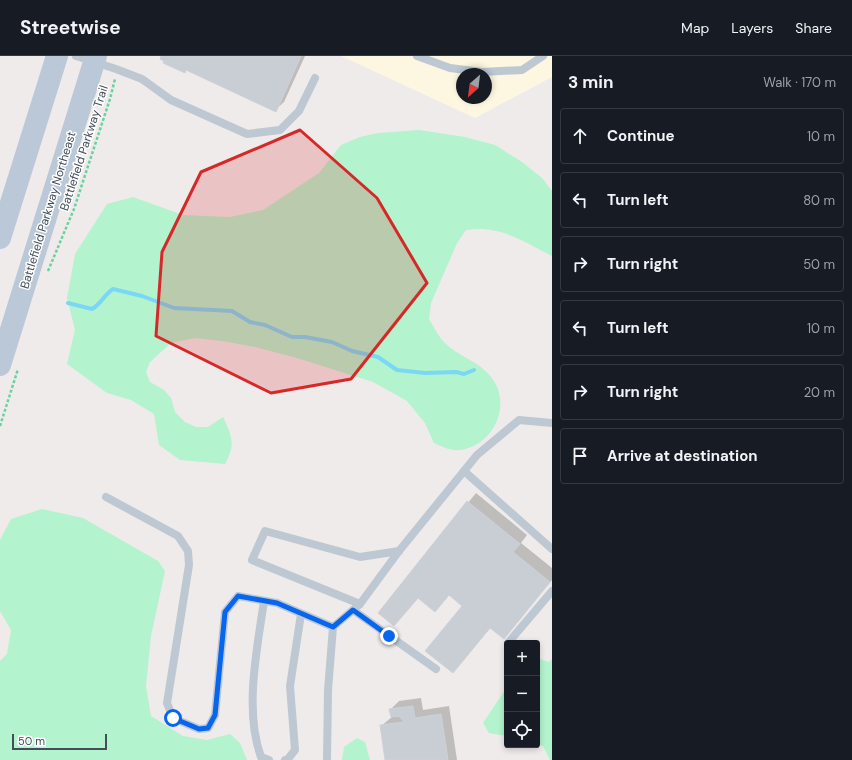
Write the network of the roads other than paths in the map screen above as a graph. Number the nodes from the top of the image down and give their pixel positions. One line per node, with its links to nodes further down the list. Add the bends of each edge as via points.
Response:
1 (57, 56): 6 (main road)
2 (417, 56): 3 (lane, via 450,68 482,72 522,70)
3 (543, 56)
4 (89, 58): 5 (lane, via 142,79 171,100 247,134 280,130 299,111); 7 (main road, Battlefield Parkway Northeast)
5 (315, 78)
6 (0, 238)
7 (10, 365)
8 (552, 423): 9 (lane, via 519,420 477,455)
9 (464, 471): 11 (lane); 12 (lane)
10 (106, 497): 14 (lane, via 178,536 188,551 189,565 167,703 173,718 199,729 208,728 215,715 225,612 238,596)
11 (552, 549)
12 (399, 551): 15 (lane); 15 (lane, via 360,557 265,531 252,560)
13 (552, 592): 19 (lane)
14 (264, 601): 17 (lane, via 277,603); 21 (lane, via 253,674 255,740 261,757)
15 (360, 604): 16 (lane)
16 (353, 610): 18 (lane); 20 (lane)
17 (301, 614): 18 (lane); 22 (lane, via 290,686 295,750)
18 (333, 627): 23 (lane, via 328,690)
19 (510, 640)
20 (436, 669)
21 (269, 760)
22 (285, 760)
23 (327, 760)

